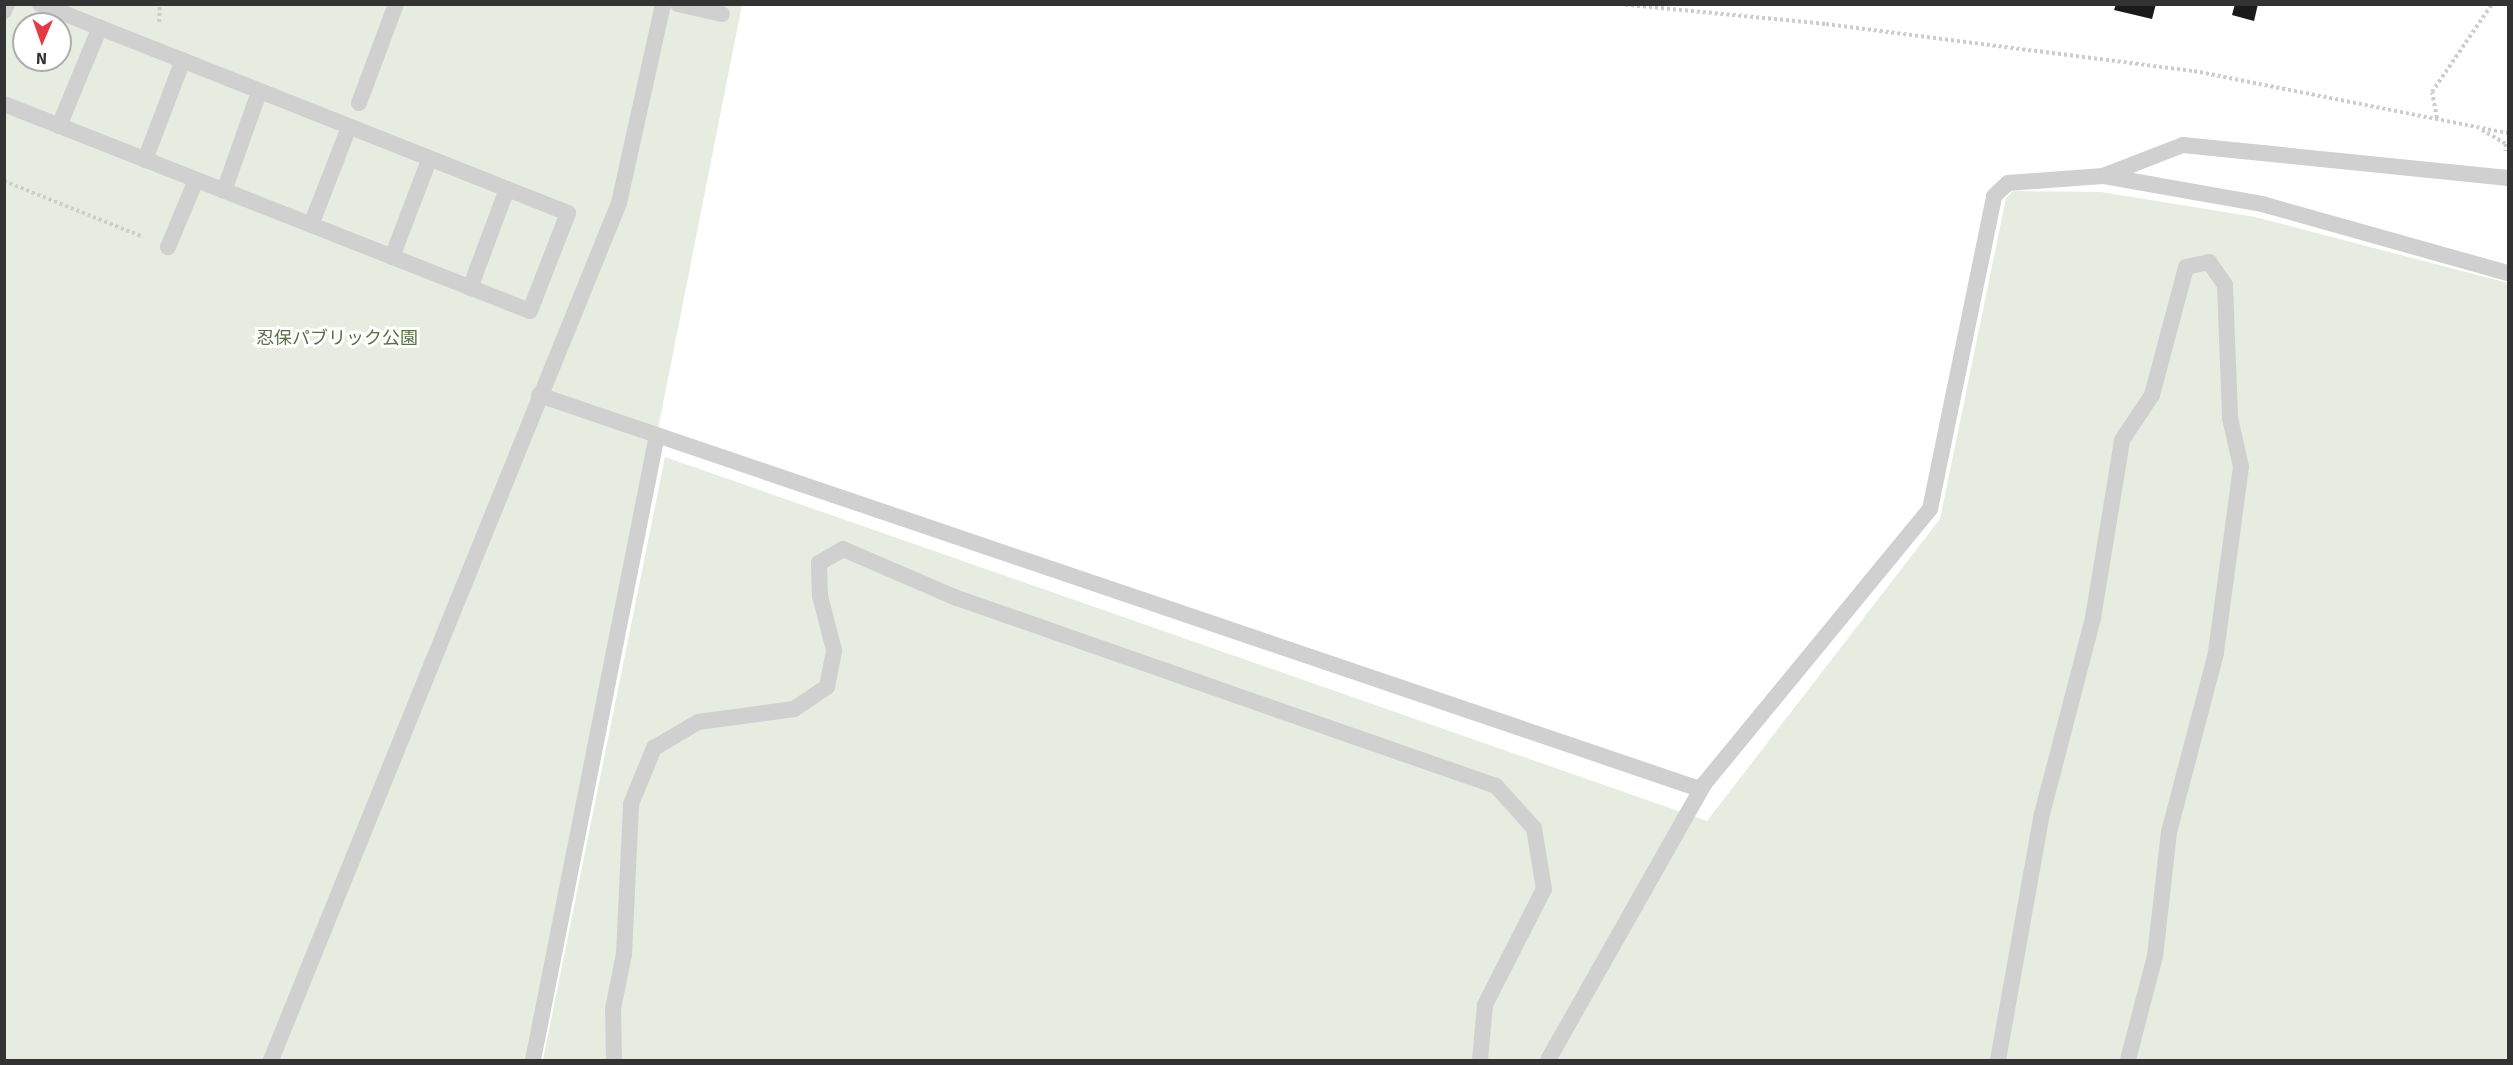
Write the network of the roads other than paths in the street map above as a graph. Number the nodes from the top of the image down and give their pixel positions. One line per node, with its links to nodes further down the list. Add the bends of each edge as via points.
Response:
1 (7, 4): 6 (lane)
2 (40, 4): 8 (lane)
3 (396, 4): 11 (lane)
4 (663, 4): 27 (lane, via 619,202)
5 (678, 4): 7 (lane)
6 (4, 11)
7 (722, 14)
8 (100, 27): 9 (lane); 13 (lane)
9 (183, 60): 10 (lane); 15 (lane)
10 (259, 92): 14 (lane); 21 (lane)
11 (359, 103)
12 (4, 104): 13 (lane)
13 (59, 126): 15 (lane)
14 (349, 127): 16 (lane); 22 (lane)
15 (145, 160): 19 (lane)
16 (429, 160): 20 (lane); 24 (lane)
17 (2103, 176): 18 (lane, via 2183,145); 25 (lane, via 2262,204); 29 (lane, via 2008,183 1994,196 1930,509)
18 (2508, 178)
19 (196, 180): 21 (lane); 23 (lane)
20 (507, 189): 26 (lane); 26 (lane, via 568,213 530,311)
21 (224, 191): 22 (lane)
22 (311, 225): 24 (lane)
23 (168, 248)
24 (392, 257): 26 (lane)
25 (2508, 273)
26 (470, 288)
27 (539, 395): 28 (lane); 30 (lane)
28 (657, 435): 29 (lane, via 1700,789); 31 (lane)
29 (1705, 783): 34 (lane)
30 (271, 1060)
31 (533, 1060)
32 (614, 1060): 33 (lane, via 612,1009 624,954 631,804 654,748 698,722 794,709 826,687 834,650 820,596 819,563 843,549 957,598 1496,786 1534,828 1544,889 1485,1005)
33 (1480, 1060)
34 (1548, 1060)
35 (1998, 1060): 36 (lane, via 2042,814 2093,618 2122,440 2152,395 2186,267 2209,262 2225,285 2230,418 2241,467 2217,653 2169,832 2155,956)
36 (2128, 1060)

